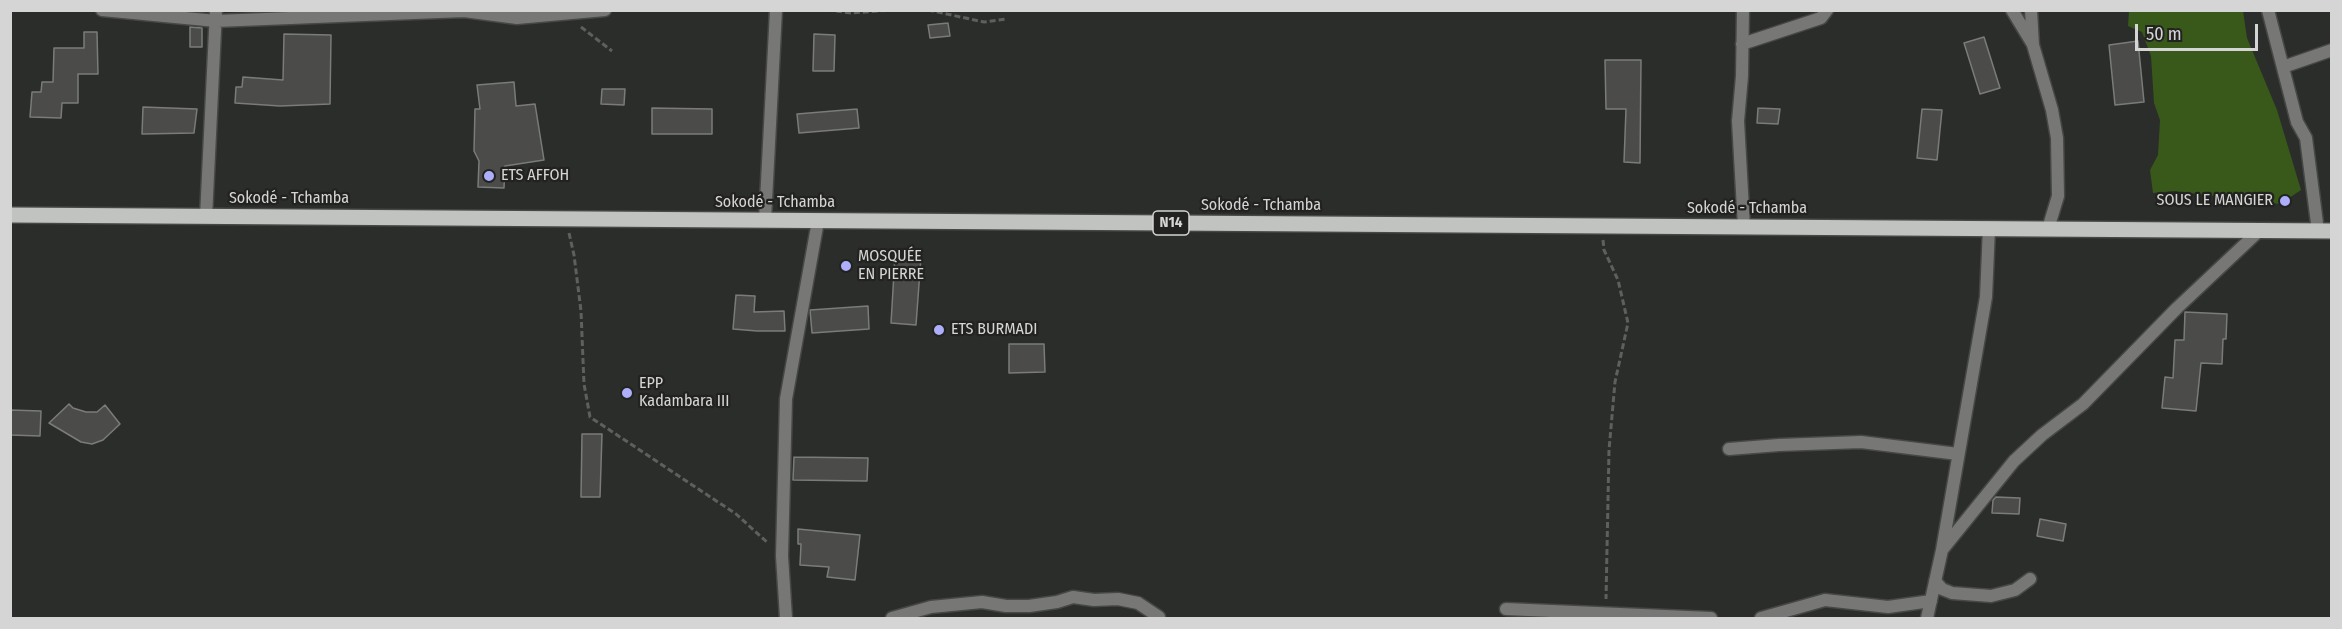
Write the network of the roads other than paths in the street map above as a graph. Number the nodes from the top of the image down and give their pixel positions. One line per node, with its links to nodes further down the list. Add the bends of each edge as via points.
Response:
1 (102, 10): 9 (street)
2 (605, 10): 9 (street, via 517,18 464,11)
3 (776, 10): 16 (street)
4 (1743, 10): 10 (street)
5 (1827, 10): 10 (street, via 1821,18)
6 (2012, 10): 11 (street)
7 (2031, 10): 11 (street)
8 (2268, 10): 13 (street)
9 (216, 16): 15 (street)
10 (1742, 44): 18 (street, via 1738,157)
11 (2033, 45): 20 (street, via 2057,138 2058,196)
12 (2331, 50): 13 (street)
13 (2283, 67): 22 (street, via 2296,122 2306,138)
14 (10, 215): 15 (main road, Sokodé - Tchamba / N14)
15 (206, 217): 16 (main road, Sokodé - Tchamba / N14)
16 (765, 220): 17 (main road, Sokodé - Tchamba / N14)
17 (818, 221): 18 (main road, Sokodé - Tchamba / N14); 31 (street, via 786,399 782,556)
18 (1744, 227): 19 (main road, Sokodé - Tchamba / N14)
19 (1989, 228): 20 (main road, Sokodé - Tchamba / N14); 24 (street, via 1986,297)
20 (2048, 229): 21 (main road, Sokodé - Tchamba / N14)
21 (2260, 230): 22 (main road, Sokodé - Tchamba / N14); 25 (street, via 2083,404 2014,461)
22 (2325, 231)
23 (1729, 449): 24 (street, via 1862,442)
24 (1958, 454): 25 (street)
25 (1942, 550): 27 (street)
26 (2030, 579): 27 (street, via 2015,591 1991,596 1952,593)
27 (1935, 580): 28 (street)
28 (1931, 601): 34 (street, via 1888,607 1825,600); 35 (street)
29 (1506, 609): 33 (street)
30 (1159, 617): 32 (street, via 1138,603 1073,597 1029,606 982,602 931,607)
31 (786, 618)
32 (892, 618)
33 (1711, 618)
34 (1761, 618)
35 (1926, 618)

